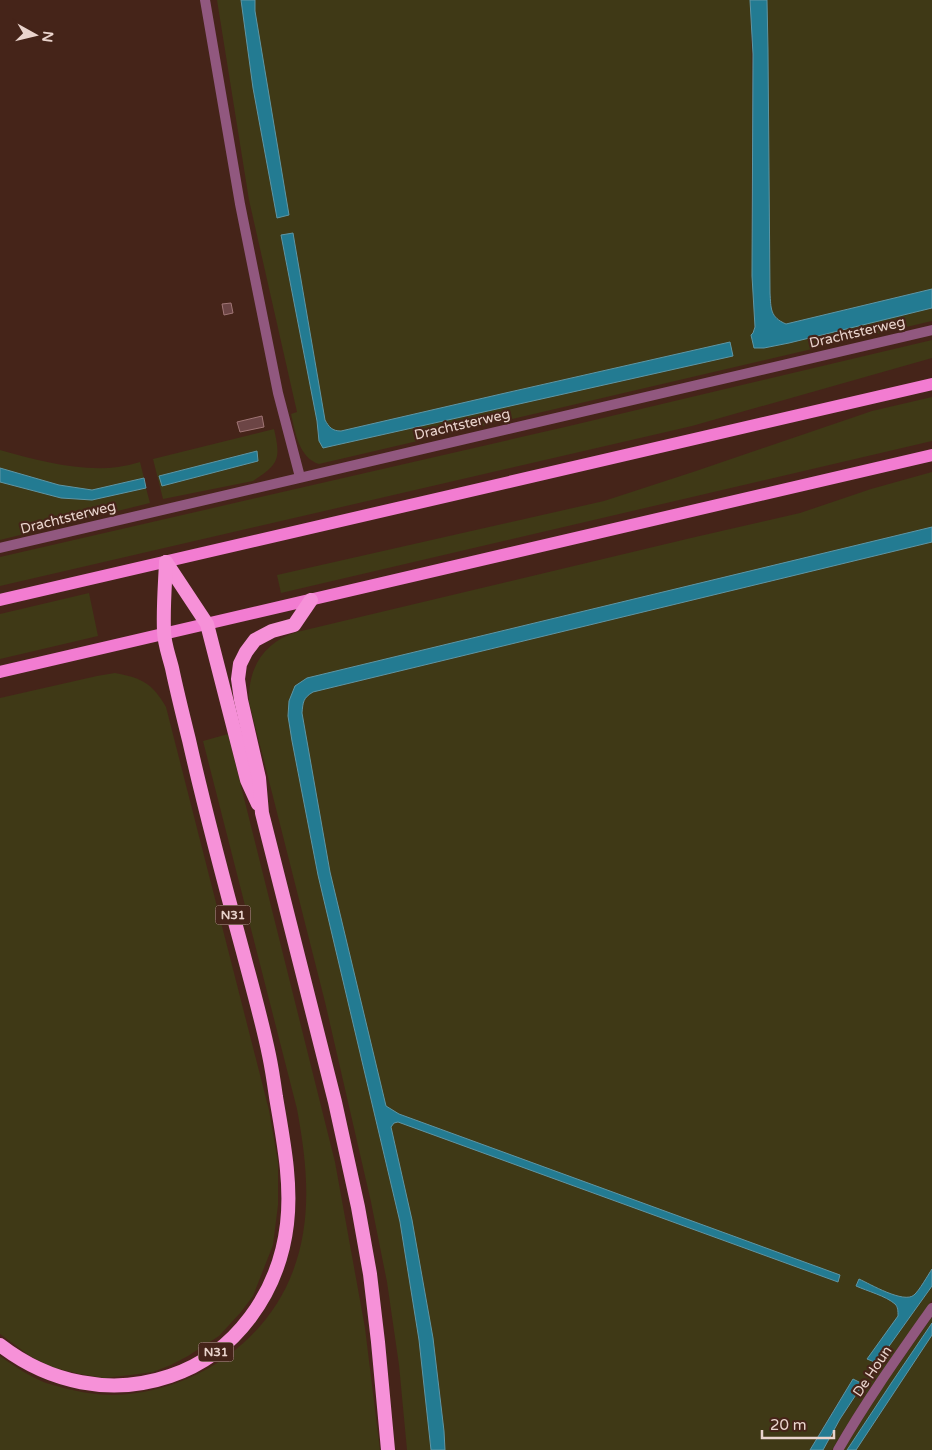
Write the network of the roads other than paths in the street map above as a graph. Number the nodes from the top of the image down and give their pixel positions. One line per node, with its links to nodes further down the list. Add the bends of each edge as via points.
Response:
1 (205, 0): 5 (street, via 240,204 278,393)
2 (932, 330): 5 (street, Drachtsterweg)
3 (932, 384): 7 (main road)
4 (932, 455): 9 (main road)
5 (300, 478): 6 (street, Drachtsterweg)
6 (0, 548)
7 (166, 562): 8 (main road); 10 (highway); 11 (highway)
8 (0, 600)
9 (311, 600): 10 (main road); 13 (highway, via 294,625 255,640 240,664 240,700 259,778)
10 (207, 624): 11 (main road); 13 (highway, via 247,780)
11 (164, 634): 12 (main road); 15 (highway, N31, via 269,1055 288,1171 288,1223 284,1246 275,1276 257,1310 238,1334 217,1352 183,1372 135,1385 75,1382 33,1367)
12 (0, 672)
13 (262, 813): 16 (highway, via 335,1102 358,1207 370,1274)
14 (932, 1308): 17 (street, De Houn, via 878,1385)
15 (0, 1345)
16 (388, 1450)
17 (838, 1450)

